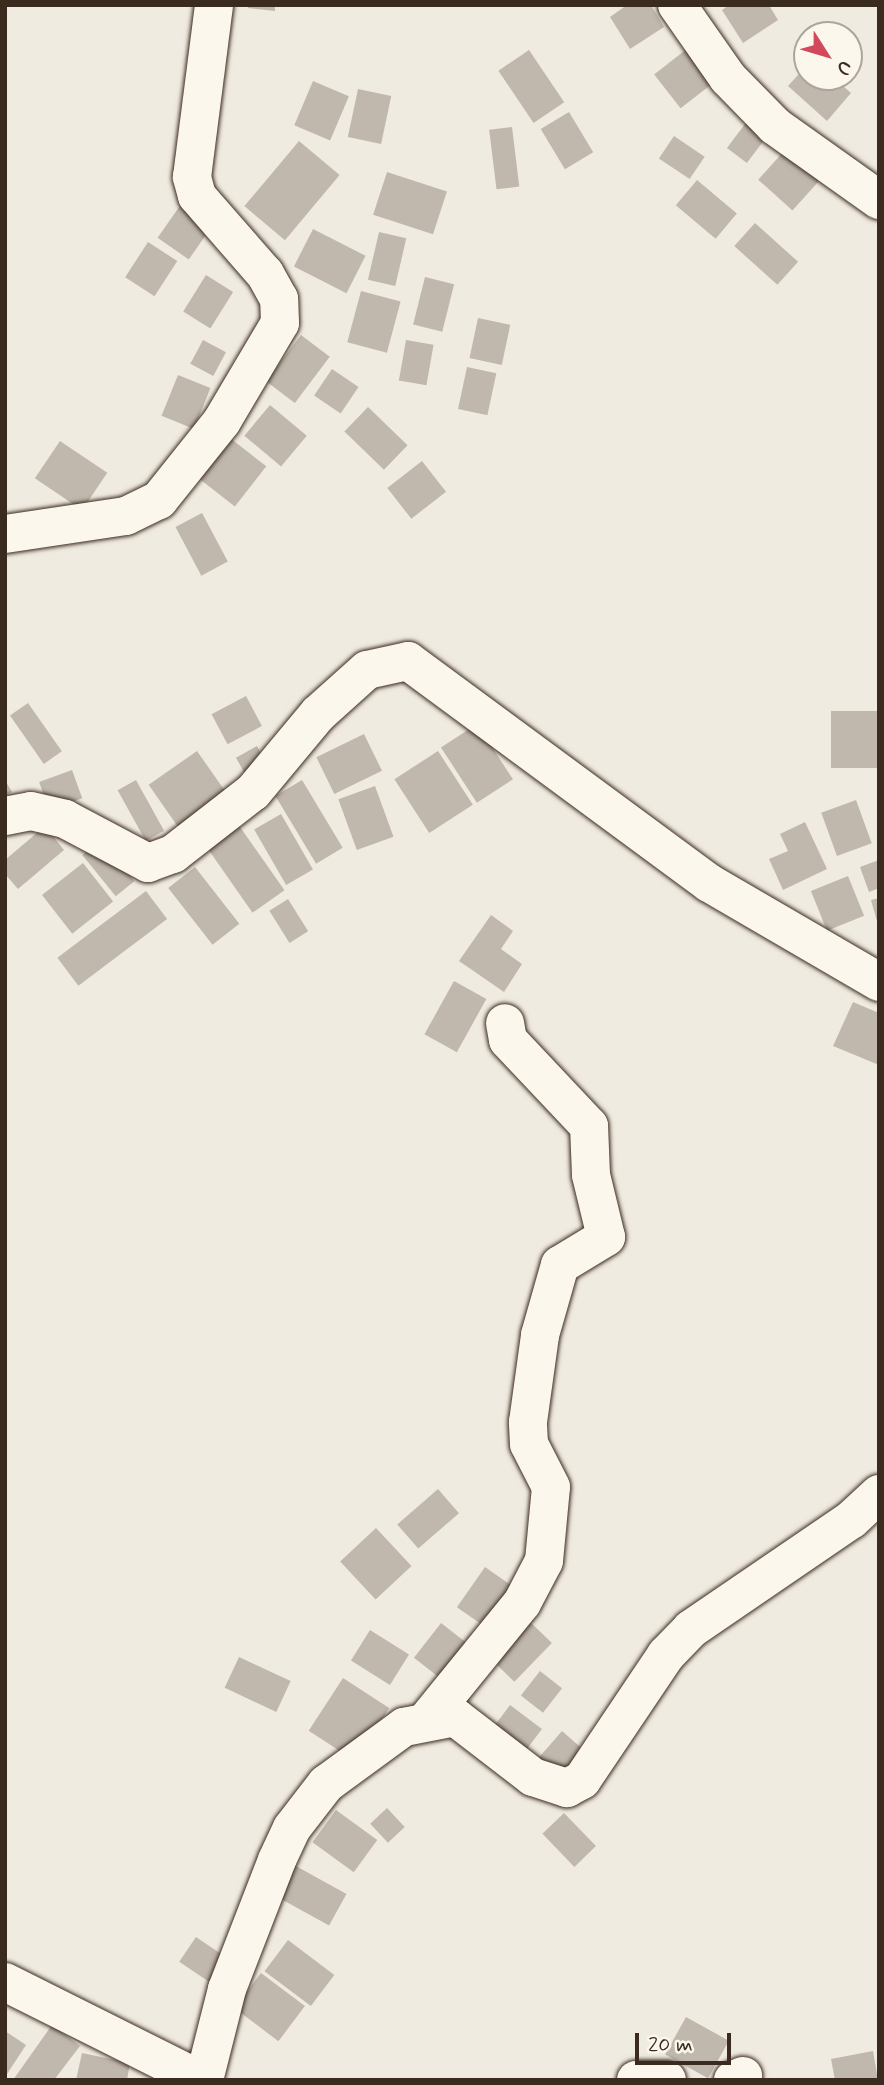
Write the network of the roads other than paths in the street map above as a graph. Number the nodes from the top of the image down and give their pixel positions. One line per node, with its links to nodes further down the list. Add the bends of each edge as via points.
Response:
1 (214, 5): 4 (street, via 192,177 197,196 270,282 279,299 280,323 222,421 159,500 126,516)
2 (677, 5): 3 (street, via 729,78 775,126)
3 (879, 200)
4 (5, 534)
5 (5, 816): 6 (street, via 31,811 65,820 130,857 148,863 160,859 213,828 253,792 318,714 367,670 408,662 709,883)
6 (879, 982)
7 (505, 1023): 9 (street, via 508,1040 589,1126 591,1175 606,1237 560,1265 540,1335 528,1422 529,1444 551,1487 544,1561 522,1602)
8 (879, 1494): 9 (street, via 851,1520 691,1629 666,1655 582,1780 567,1788 533,1777 455,1717)
9 (426, 1721): 11 (street, via 404,1727 326,1784 292,1828 227,1989)
10 (5, 1982): 11 (street)
11 (203, 2080)
12 (636, 2080): 13 (street)
13 (667, 2080)

